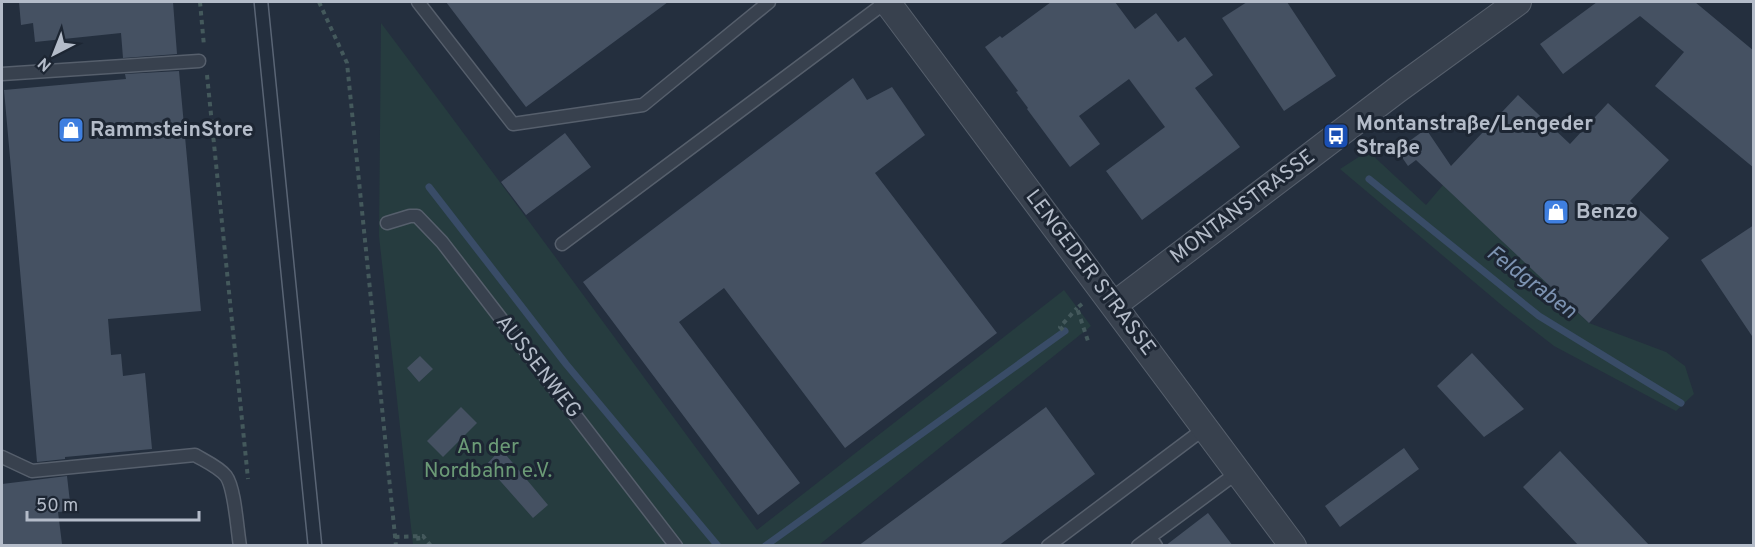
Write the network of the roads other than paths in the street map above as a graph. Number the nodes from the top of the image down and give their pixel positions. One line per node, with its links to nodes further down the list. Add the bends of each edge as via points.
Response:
1 (418, 2): 2 (lane, via 513,124 643,105)
2 (769, 2)
3 (886, 2): 8 (lane); 9 (street, LENGEDER STRASSE)
4 (1518, 2): 9 (street, MONTANSTRASSE)
5 (203, 66): 6 (lane)
6 (2, 74)
7 (387, 223): 15 (lane, AUSSENWEG, via 417,216 442,242)
8 (562, 244)
9 (1114, 305): 10 (street, LENGEDER STRASSE)
10 (1205, 428): 12 (street, LENGEDER STRASSE); 16 (lane)
11 (2, 457): 14 (lane, via 32,471 195,455 227,477)
12 (1238, 472): 13 (lane); 18 (street, LENGEDER STRASSE)
13 (1153, 541): 17 (lane)
14 (240, 546)
15 (676, 546)
16 (1048, 546)
17 (1138, 546)
18 (1293, 546)

